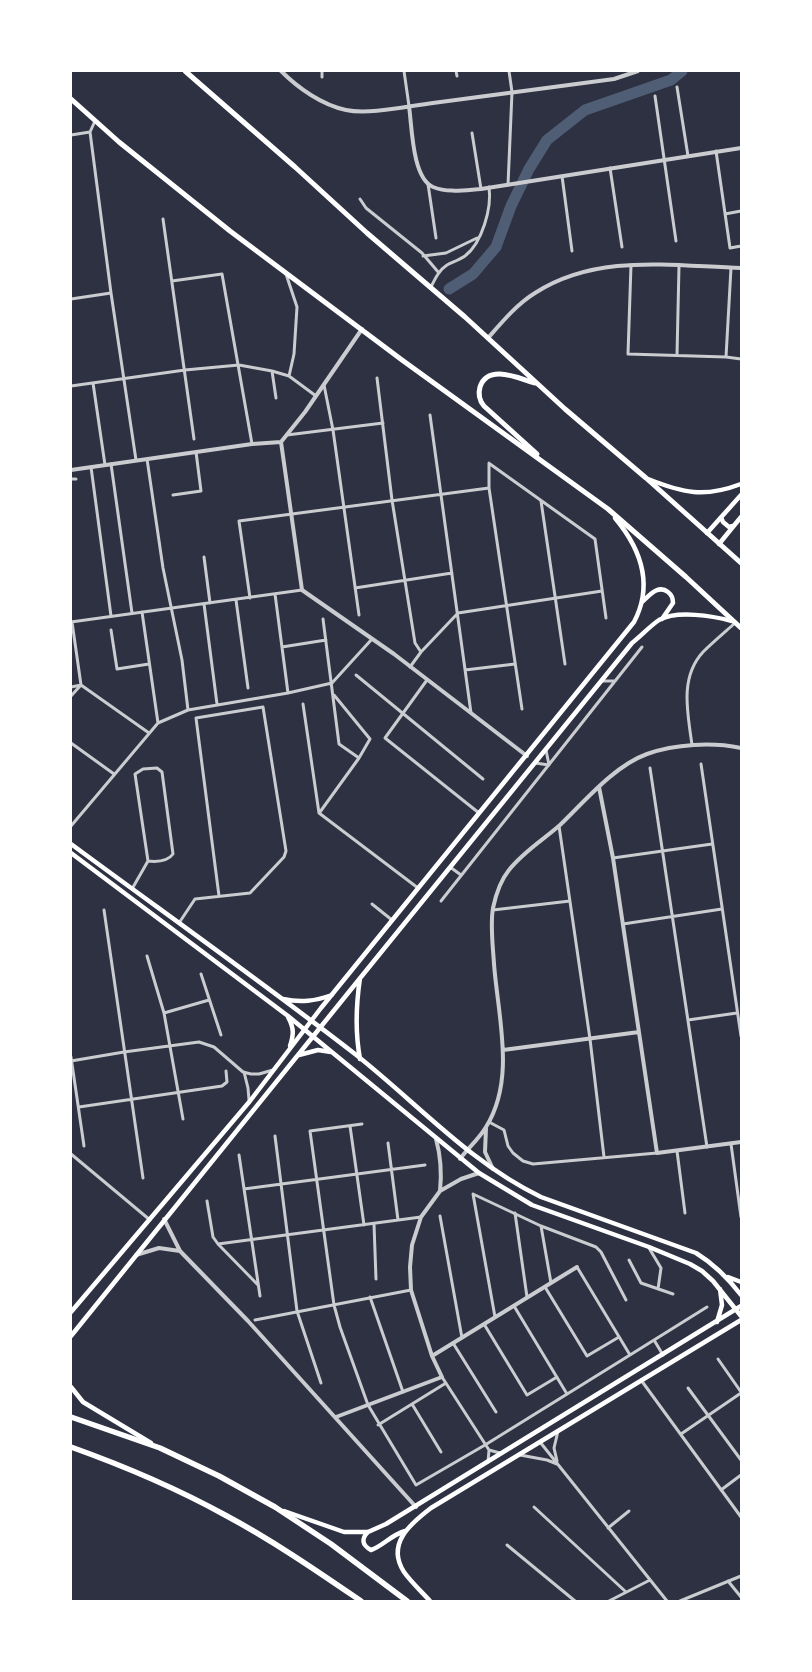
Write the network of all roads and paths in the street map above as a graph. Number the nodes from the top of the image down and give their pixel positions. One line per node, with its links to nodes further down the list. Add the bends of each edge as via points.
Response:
1 (185, 71): 47 (main road)
2 (281, 71): 14 (street, via 308,93 345,110)
3 (322, 71): 9 (street)
4 (404, 71): 14 (street)
5 (456, 71): 8 (street)
6 (509, 71): 11 (street)
7 (638, 71): 11 (street, via 614,79)
8 (457, 76)
9 (322, 77)
10 (677, 87): 21 (street)
11 (512, 92): 14 (street); 26 (street)
12 (654, 96): 22 (street)
13 (71, 99): 15 (main road)
14 (409, 106): 25 (street, via 417,164)
15 (95, 121): 16 (street); 44 (main road, via 222,226)
16 (90, 132): 18 (street); 48 (street)
17 (472, 133): 28 (street)
18 (71, 135)
19 (741, 148): 20 (street)
20 (716, 152): 21 (street); 31 (street)
21 (688, 156): 22 (street)
22 (664, 160): 23 (street); 35 (street)
23 (610, 168): 24 (street); 37 (street)
24 (562, 176): 26 (street); 38 (street)
25 (428, 183): 28 (street, via 441,189); 33 (street)
26 (508, 185): 27 (street)
27 (489, 187): 28 (street); 34 (street, via 488,212)
28 (481, 189)
29 (360, 200): 39 (street)
30 (741, 211): 31 (street)
31 (725, 214): 36 (street, via 730,248)
32 (163, 219): 46 (street)
33 (436, 238)
34 (478, 238): 39 (street, via 446,253); 45 (street, via 468,253)
35 (676, 241)
36 (741, 246)
37 (622, 247)
38 (572, 252)
39 (424, 256): 45 (street)
40 (631, 264): 41 (street); 51 (street, via 584,271 545,287 515,308); 52 (street, via 628,354)
41 (680, 266): 42 (street); 52 (street)
42 (731, 268): 43 (street); 53 (street)
43 (741, 268)
44 (284, 271): 50 (main road); 58 (street, via 297,307)
45 (438, 273): 47 (street)
46 (172, 281): 55 (street, via 222,274); 56 (street)
47 (431, 287): 51 (main road)
48 (111, 293): 49 (street); 60 (street)
49 (71, 299)
50 (362, 329): 63 (street); 81 (main road)
51 (488, 338): 62 (main road)
52 (677, 355): 53 (street)
53 (726, 357): 54 (street)
54 (741, 359)
55 (239, 365): 56 (street); 57 (street); 73 (street)
56 (185, 370): 60 (street); 71 (street)
57 (272, 371): 58 (street); 66 (street)
58 (289, 376): 65 (street)
59 (377, 378): 68 (street)
60 (124, 379): 61 (street); 76 (street)
61 (93, 383): 64 (street); 78 (street)
62 (538, 384): 81 (main road, via 494,374 482,382 480,399); 82 (main road)
63 (324, 385): 65 (street); 69 (street)
64 (71, 386)
65 (316, 396): 70 (street)
66 (276, 398)
67 (430, 414): 85 (street)
68 (383, 423): 69 (street); 88 (street)
69 (333, 430): 70 (street); 90 (street)
70 (287, 435): 72 (street)
71 (194, 439)
72 (281, 442): 73 (street); 92 (street)
73 (252, 444): 74 (street)
74 (196, 452): 75 (street); 86 (street, via 201,491)
75 (148, 459): 76 (street); 113 (street)
76 (136, 460): 77 (street)
77 (111, 464): 78 (street); 115 (street)
78 (105, 465): 79 (street)
79 (91, 467): 80 (street); 118 (street)
80 (71, 470)
81 (557, 472): 91 (main road)
82 (646, 478): 83 (main road, via 692,493 724,490); 96 (main road)
83 (741, 484)
84 (489, 488): 85 (street); 89 (street, via 489,463); 112 (street)
85 (441, 493): 88 (street); 100 (street)
86 (174, 495)
87 (741, 495): 93 (main road)
88 (392, 500): 90 (street); 101 (street)
89 (541, 501): 104 (street, via 594,539); 107 (street)
90 (344, 507): 92 (street); 102 (street)
91 (608, 509): 109 (main road, via 630,536 637,552 642,568); 123 (main road)
92 (292, 514): 103 (street); 106 (street, via 239,520)
93 (721, 517): 95 (main road, via 728,527); 96 (main road)
94 (741, 517): 95 (main road)
95 (733, 526): 97 (main road)
96 (707, 533): 97 (main road)
97 (719, 544): 99 (main road)
98 (204, 557): 110 (street)
99 (741, 563)
100 (452, 573): 101 (street); 116 (street)
101 (405, 581): 102 (street); 130 (street, via 415,643)
102 (355, 588): 117 (street)
103 (302, 590): 105 (street); 126 (street)
104 (602, 592): 107 (street); 119 (street)
105 (275, 594): 106 (street); 128 (street)
106 (250, 598): 108 (street)
107 (556, 598): 112 (street); 133 (street)
108 (236, 600): 110 (street); 143 (street)
109 (642, 602): 121 (main road, via 656,590 669,592 673,603); 159 (main road, via 634,622)
110 (210, 603): 111 (street)
111 (204, 604): 113 (street); 147 (street)
112 (506, 606): 116 (street); 132 (street)
113 (172, 608): 114 (street); 150 (street)
114 (142, 612): 115 (street); 131 (street)
115 (132, 613): 118 (street)
116 (458, 613): 130 (street); 135 (street)
117 (359, 615)
118 (110, 616): 122 (street)
119 (606, 618)
120 (323, 619): 127 (street)
121 (662, 619): 123 (main road, via 694,615); 138 (main road, via 632,643)
122 (72, 622): 141 (street)
123 (734, 622): 124 (main road); 156 (street, via 703,652 688,682 687,708)
124 (741, 628)
125 (111, 630): 131 (street, via 117,669)
126 (372, 639): 134 (street); 140 (street)
127 (326, 640): 128 (street); 140 (street)
128 (282, 647): 144 (street)
129 (642, 647): 139 (street)
130 (421, 652): 134 (street)
131 (149, 664): 153 (street)
132 (515, 664): 135 (street); 149 (street)
133 (565, 664)
134 (410, 666): 137 (street)
135 (465, 670): 152 (street)
136 (356, 675): 151 (street)
137 (427, 680): 151 (street); 152 (street)
138 (601, 681): 139 (street); 158 (main road)
139 (615, 681): 163 (street)
140 (332, 683): 144 (street); 145 (street)
141 (81, 685): 142 (street); 146 (street); 154 (street)
142 (71, 687)
143 (248, 688)
144 (288, 693): 147 (street)
145 (334, 695): 160 (street, via 339,744); 160 (street, via 370,739)
146 (71, 696)
147 (217, 704): 150 (street)
148 (303, 704): 168 (street)
149 (522, 708)
150 (188, 710): 153 (street)
151 (402, 713): 166 (street); 169 (street, via 385,738)
152 (471, 713): 159 (street)
153 (158, 723): 154 (street)
154 (149, 733): 165 (street)
155 (71, 743): 165 (street)
156 (692, 746): 157 (street); 167 (street, via 647,754 623,767)
157 (741, 748)
158 (546, 749): 161 (main road); 163 (street)
159 (526, 756): 169 (main road)
160 (358, 758): 168 (street)
161 (534, 763): 163 (street); 178 (main road)
162 (700, 764): 173 (street)
163 (549, 765): 179 (street)
164 (650, 768): 174 (street)
165 (114, 774): 170 (street)
166 (482, 779)
167 (599, 788): 171 (street); 176 (street)
168 (319, 813): 183 (street)
169 (480, 814): 183 (main road)
170 (71, 826)
171 (558, 826): 186 (street); 190 (street, via 510,868 498,888)
172 (71, 844): 180 (main road)
173 (712, 844): 174 (street); 188 (street)
174 (662, 851): 176 (street); 191 (street)
175 (71, 853): 181 (main road)
176 (612, 858): 194 (street)
177 (148, 861): 177 (street, via 135,774 143,769 157,768 162,772 173,854 157,862); 182 (street)
178 (450, 867): 179 (street); 197 (main road)
179 (461, 875): 185 (street)
180 (115, 876): 181 (main road); 182 (main road)
181 (111, 882): 205 (main road)
182 (132, 889): 193 (main road)
183 (419, 889): 192 (main road)
184 (220, 896): 184 (street, via 250,893 286,851 263,707 196,718); 193 (street, via 195,898)
185 (441, 901)
186 (570, 901): 190 (street); 214 (street)
187 (372, 904): 192 (street)
188 (722, 909): 191 (street); 204 (street)
189 (104, 910): 218 (street)
190 (493, 910): 216 (street)
191 (671, 916): 194 (street); 206 (street)
192 (393, 920): 198 (main road)
193 (178, 923): 199 (main road)
194 (623, 924): 210 (street)
195 (147, 956): 202 (street)
196 (201, 974): 200 (street)
197 (361, 977): 203 (main road); 221 (main road, via 357,1008)
198 (333, 994): 199 (main road, via 304,1002); 201 (main road)
199 (280, 998): 207 (main road)
200 (209, 1000): 202 (street); 211 (street)
201 (324, 1005): 203 (main road); 207 (main road)
202 (164, 1012): 215 (street)
203 (333, 1012): 208 (main road)
204 (737, 1013): 206 (street); 212 (street)
205 (288, 1016): 209 (main road); 217 (main road, via 294,1035)
206 (688, 1020): 241 (street)
207 (311, 1021): 208 (main road); 209 (main road)
208 (320, 1028): 213 (main road); 221 (main road)
209 (304, 1030): 213 (main road); 217 (main road)
210 (639, 1032): 214 (street); 244 (street)
211 (221, 1034)
212 (741, 1036)
213 (313, 1037): 219 (main road); 220 (main road)
214 (590, 1039): 216 (street); 247 (street)
215 (171, 1046): 218 (street); 225 (street, via 199,1042 214,1047); 226 (street)
216 (503, 1050): 231 (street, via 501,1088)
217 (288, 1051): 223 (main road)
218 (124, 1052): 222 (street); 227 (street)
219 (333, 1052): 220 (main road, via 318,1050); 236 (main road)
220 (298, 1056): 265 (main road)
221 (360, 1059): 242 (main road)
222 (71, 1060): 229 (street)
223 (273, 1070): 225 (street, via 259,1074); 228 (main road)
224 (226, 1071): 226 (street, via 226,1082 222,1086)
225 (243, 1072): 228 (street)
226 (179, 1092): 227 (street); 230 (street)
227 (132, 1099): 229 (street); 254 (street)
228 (250, 1101): 266 (main road)
229 (79, 1107): 240 (street)
230 (183, 1118)
231 (489, 1122): 234 (street); 247 (street, via 504,1130 508,1146 518,1158 528,1163)
232 (362, 1124): 233 (street)
233 (350, 1126): 253 (street); 255 (street, via 310,1131)
234 (486, 1128): 242 (street); 250 (street, via 485,1152)
235 (275, 1136): 256 (street)
236 (436, 1139): 248 (main road); 258 (street, via 441,1155)
237 (741, 1142): 239 (street)
238 (388, 1143): 251 (street)
239 (731, 1144): 241 (street); 264 (street)
240 (84, 1146)
241 (707, 1147): 243 (street)
242 (467, 1150): 248 (street); 250 (main road)
243 (677, 1151): 244 (street); 261 (street)
244 (657, 1153): 247 (street)
245 (71, 1154): 266 (street)
246 (239, 1155): 257 (street)
247 (604, 1157)
248 (460, 1159): 252 (main road)
249 (425, 1165): 251 (street)
250 (493, 1169): 280 (main road, via 541,1197 696,1253)
251 (392, 1170): 253 (street); 267 (street)
252 (479, 1173): 258 (street); 275 (main road, via 532,1205)
253 (357, 1174): 255 (street); 269 (street)
254 (143, 1178)
255 (316, 1179): 256 (street); 271 (street)
256 (282, 1184): 257 (street); 272 (street)
257 (244, 1189): 273 (street)
258 (440, 1191): 263 (street)
259 (207, 1202): 274 (street, via 213,1237)
260 (514, 1213): 270 (street); 293 (street); 303 (street, via 473,1194)
261 (685, 1214)
262 (440, 1216): 310 (street)
263 (421, 1217): 267 (street); 288 (street, via 410,1258)
264 (741, 1217)
265 (164, 1219): 276 (street); 277 (main road)
266 (150, 1220): 301 (main road)
267 (398, 1220): 268 (street)
268 (374, 1224): 269 (street); 281 (street)
269 (364, 1225): 271 (street)
270 (541, 1226): 283 (street); 294 (street, via 596,1247)
271 (324, 1230): 272 (street); 295 (street)
272 (287, 1235): 273 (street); 300 (street)
273 (250, 1240): 274 (street); 284 (street)
274 (218, 1244): 284 (street)
275 (649, 1247): 286 (main road, via 690,1264); 287 (street, via 661,1268)
276 (180, 1251): 277 (street, via 159,1248); 332 (street)
277 (135, 1255): 308 (main road)
278 (629, 1260): 287 (street, via 641,1283)
279 (577, 1267): 283 (street); 309 (street)
280 (727, 1277): 282 (main road); 290 (main road)
281 (376, 1280)
282 (741, 1282)
283 (551, 1283): 285 (street)
284 (258, 1285): 291 (street)
285 (545, 1287): 293 (street); 309 (street, via 587,1356)
286 (720, 1288): 299 (main road); 306 (main road, via 722,1305)
287 (658, 1289): 289 (street)
288 (411, 1290): 292 (street); 315 (street)
289 (673, 1294)
290 (741, 1294)
291 (260, 1296)
292 (370, 1297): 295 (street); 324 (street)
293 (528, 1298): 296 (street)
294 (626, 1300)
295 (334, 1304): 300 (street); 328 (street)
296 (514, 1306): 303 (street); 318 (street)
297 (741, 1306): 299 (main road)
298 (707, 1307): 311 (street)
299 (736, 1309): 302 (main road); 306 (main road)
300 (297, 1311): 304 (street); 320 (street)
301 (71, 1312)
302 (741, 1316)
303 (495, 1317): 307 (street)
304 (255, 1320)
305 (741, 1320): 319 (main road)
306 (717, 1322): 314 (main road)
307 (484, 1324): 310 (street); 318 (street, via 527,1395)
308 (71, 1336)
309 (619, 1337): 313 (street)
310 (462, 1338): 312 (street)
311 (654, 1340): 313 (street); 314 (street)
312 (453, 1343): 315 (street); 329 (street)
313 (630, 1355): 326 (street)
314 (663, 1355): 335 (main road)
315 (432, 1356): 317 (street)
316 (718, 1359): 325 (street)
317 (442, 1377): 321 (street); 324 (street)
318 (557, 1377): 326 (street)
319 (641, 1380): 334 (main road); 336 (street)
320 (321, 1383)
321 (446, 1383): 327 (street); 338 (street)
322 (71, 1387): 340 (main road, via 82,1402)
323 (688, 1388): 330 (street)
324 (403, 1392): 328 (street)
325 (741, 1392): 330 (street)
326 (567, 1394): 338 (street)
327 (412, 1404): 333 (street); 342 (street)
328 (368, 1405): 332 (street); 333 (street)
329 (496, 1412)
330 (708, 1416): 336 (street); 345 (street)
331 (71, 1417): 340 (highway)
332 (336, 1417): 351 (street)
333 (378, 1425): 338 (street, via 416,1485)
334 (558, 1430): 337 (main road); 347 (street, via 554,1448)
335 (534, 1434): 337 (main road); 343 (main road)
336 (680, 1434): 349 (street)
337 (540, 1442): 344 (main road); 347 (street)
338 (485, 1445): 341 (street)
339 (71, 1446): 364 (highway, via 173,1488 226,1515)
340 (160, 1448): 350 (highway)
341 (489, 1450): 343 (street); 346 (street)
342 (441, 1452)
343 (503, 1454): 346 (main road)
344 (518, 1455): 347 (street); 356 (main road, via 431,1508)
345 (741, 1460)
346 (488, 1463): 351 (main road)
347 (558, 1464): 355 (street)
348 (741, 1475): 349 (street)
349 (721, 1490): 354 (street)
350 (275, 1507): 357 (main road, via 344,1532); 365 (highway)
351 (416, 1507): 357 (main road)
352 (534, 1507): 362 (street)
353 (629, 1512): 355 (street)
354 (741, 1517)
355 (608, 1528): 360 (street)
356 (405, 1531): 357 (main road, via 370,1550 363,1543); 366 (main road, via 399,1547 400,1564 404,1573)
357 (368, 1532)
358 (507, 1545): 367 (street)
359 (741, 1576): 361 (street)
360 (650, 1580): 362 (street); 369 (street)
361 (728, 1581): 363 (street); 370 (street)
362 (626, 1592): 368 (street)
363 (741, 1597)
364 (361, 1601)
365 (408, 1601)
366 (430, 1601)
367 (575, 1601)
368 (609, 1601)
369 (667, 1601)
370 (680, 1601)

